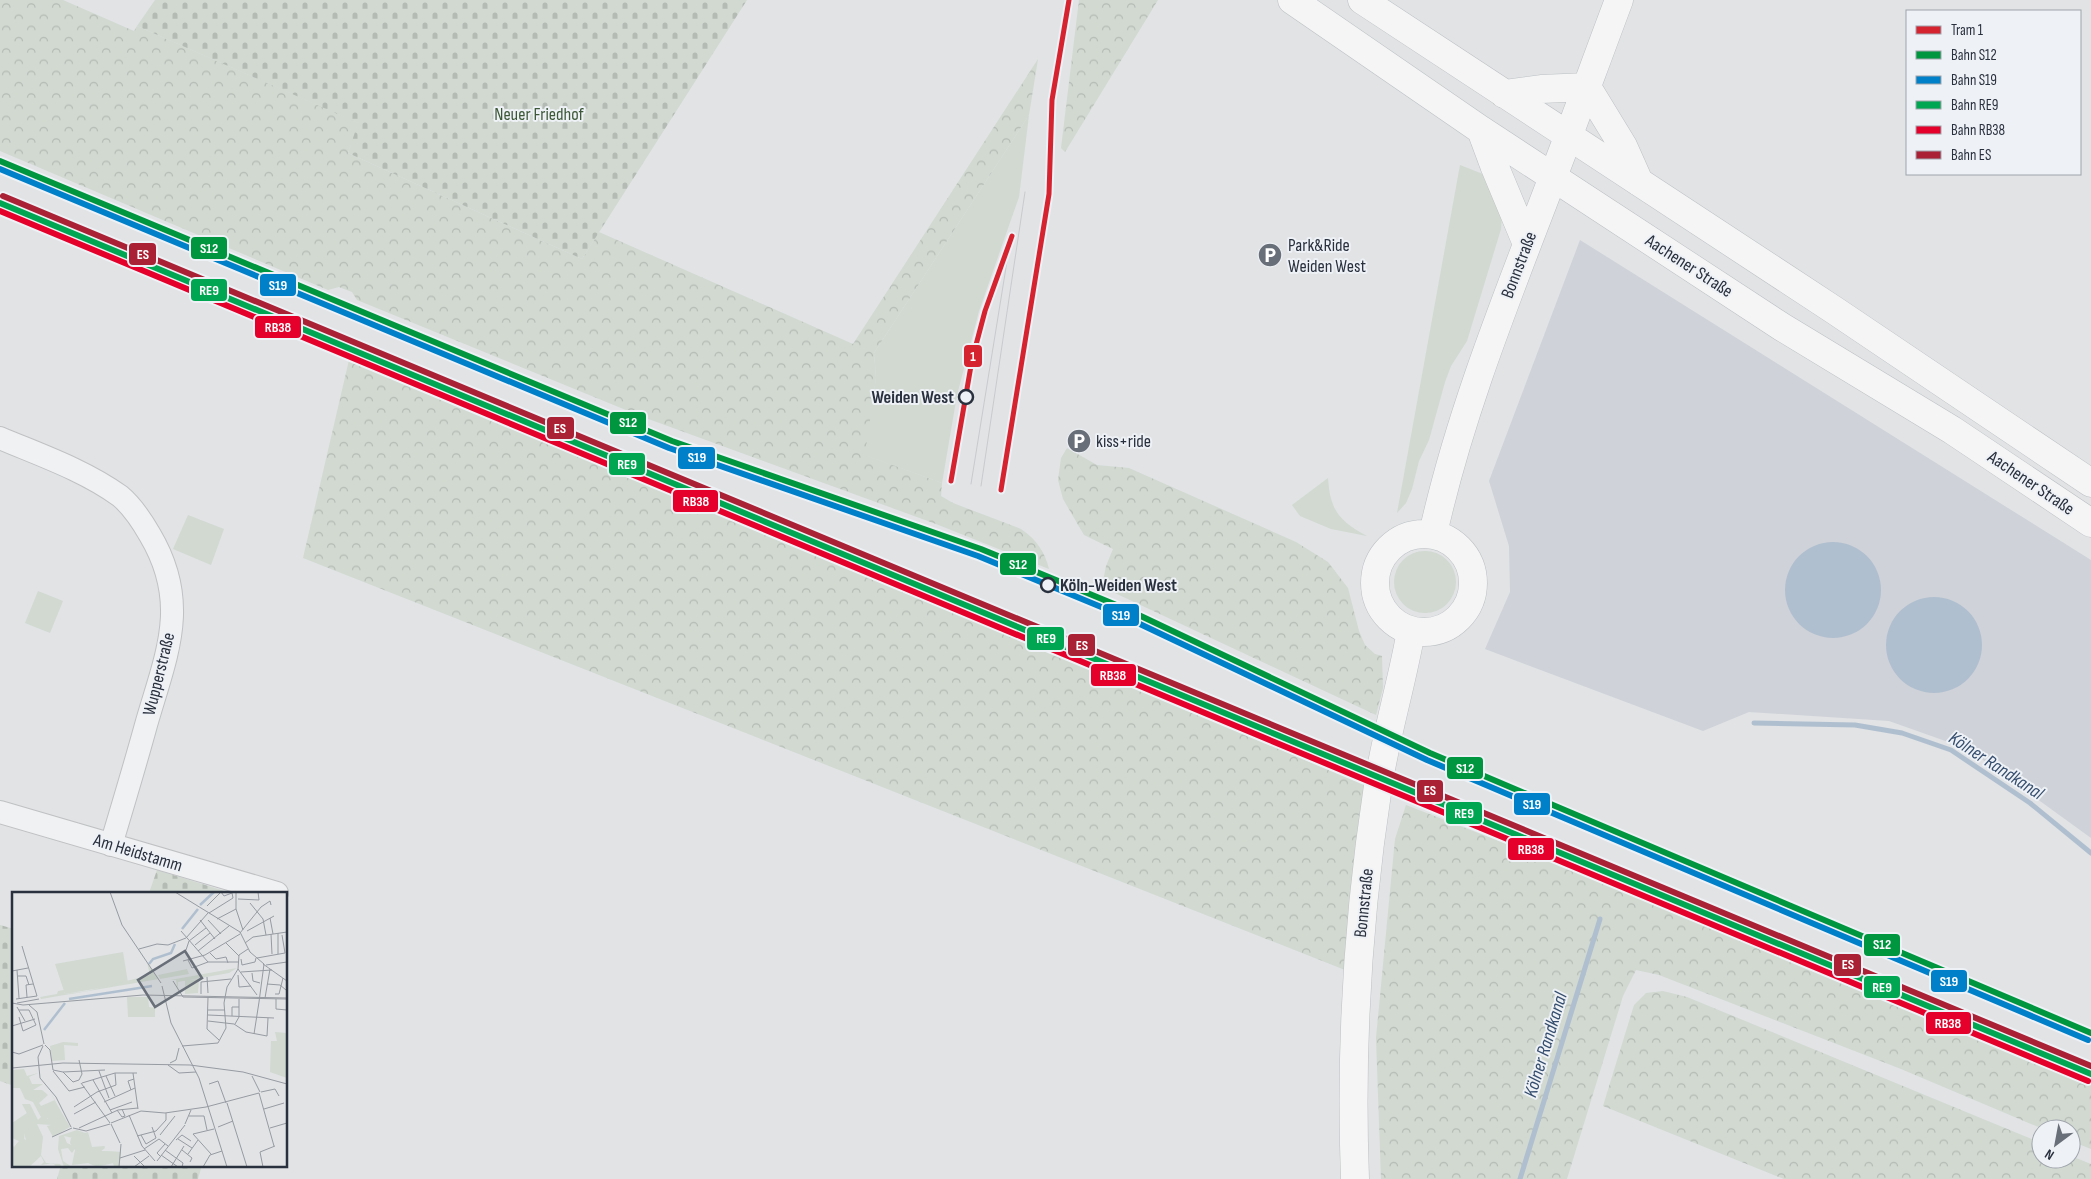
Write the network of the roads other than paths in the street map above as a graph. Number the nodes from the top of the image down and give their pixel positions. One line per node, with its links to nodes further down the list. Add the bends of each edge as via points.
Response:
1 (1292, 0): 6 (main road, Aachener Straße)
2 (1362, 0): 5 (main road, Aachener Straße)
3 (1619, 0): 4 (main road, Bonnstraße)
4 (1587, 87): 5 (main road); 7 (main road, Bonnstraße); 9 (main road, via 1623,146)
5 (1504, 94): 7 (main road, Aachener Straße)
6 (1481, 130): 8 (main road, Aachener Straße); 10 (main road)
7 (1568, 136): 8 (main road, Bonnstraße); 9 (main road, Aachener Straße)
8 (1553, 176): 10 (main road, Bonnstraße); 13 (main road, Aachener Straße, via 1782,327 1952,430)
9 (1639, 182): 12 (main road, Aachener Straße)
10 (1527, 244): 14 (main road, Bonnstraße, via 1462,429)
11 (0, 438): 17 (street, Wupperstraße, via 70,468 122,497 161,553 168,576 172,603 170,643)
12 (2091, 483)
13 (2091, 523)
14 (1434, 534): 15 (main road, via 1416,534 1388,548 1379,561 1374,578 1376,595 1383,611 1395,624); 15 (main road, via 1463,552 1473,575 1473,591 1468,606 1458,619 1444,628 1428,632)
15 (1411, 631): 19 (main road, Bonnstraße, via 1380,776 1366,882 1354,1044)
16 (0, 812): 17 (street, Am Heidstamm)
17 (111, 845): 18 (street, Am Heidstamm)
18 (274, 892)
19 (1355, 1179)

